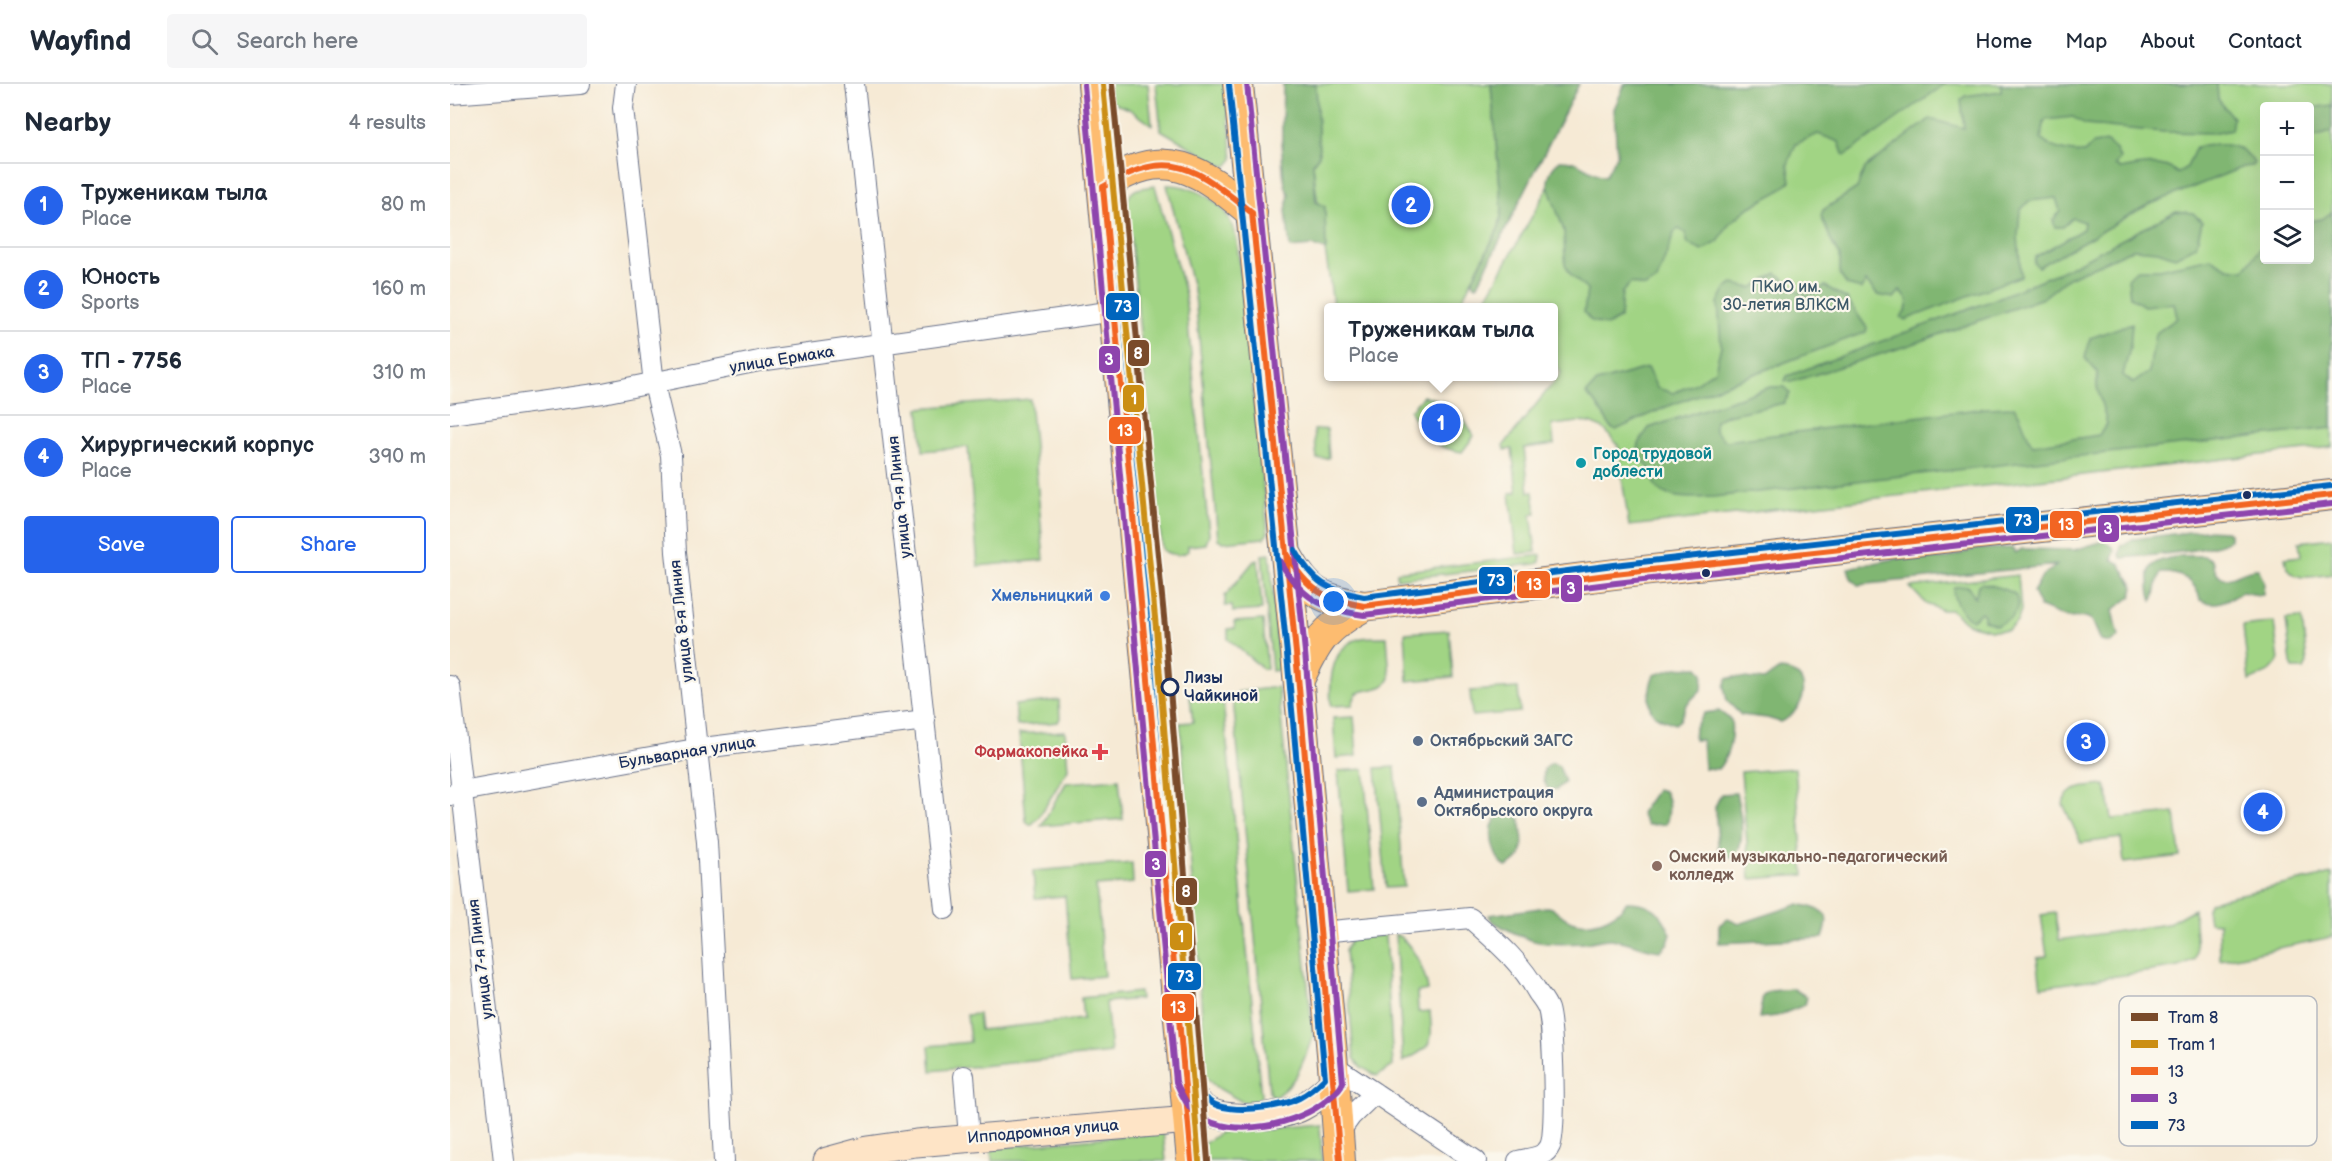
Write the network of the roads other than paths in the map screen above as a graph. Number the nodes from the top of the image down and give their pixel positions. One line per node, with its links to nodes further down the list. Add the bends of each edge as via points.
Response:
1 (580, 84): 6 (street)
2 (627, 84): 11 (street, улица 8-я Линия, via 623,108)
3 (854, 84): 10 (street, улица 9-я Линия)
4 (1093, 84): 7 (main road)
5 (1238, 84): 8 (main road)
6 (450, 94)
7 (1103, 187): 8 (main road, via 1121,174 1145,166 1184,167 1215,182); 9 (main road)
8 (1252, 213): 14 (main road)
9 (1115, 311): 10 (street, улица Ермака); 25 (main road)
10 (884, 344): 11 (street, улица Ермака, via 759,362); 18 (street, улица 9-я Линия)
11 (654, 384): 12 (street, улица Ермака); 19 (street, улица 8-я Линия, via 671,454)
12 (450, 414)
13 (2332, 495): 15 (main road, via 1616,574)
14 (1287, 555): 15 (main road, via 1298,575 1313,590 1330,599); 16 (main road)
15 (1365, 606): 16 (main road, via 1321,638)
16 (1298, 682): 22 (main road)
17 (450, 686): 20 (street, улица 7-я Линия)
18 (925, 720): 19 (street, Бульварная улица); 21 (street, улица 9-я Линия)
19 (695, 749): 20 (street, Бульварная улица); 31 (street, улица 8-я Линия, via 706,842)
20 (456, 793): 30 (street, улица 7-я Линия)
21 (945, 909)
22 (1321, 932): 23 (main road); 35 (street, via 1470,918 1509,953 1548,1009 1554,1113 1550,1148 1541,1156)
23 (1334, 1073): 25 (main road, via 1318,1097 1300,1108 1238,1117 1204,1109); 26 (street); 29 (main road)
24 (964, 1076): 28 (street)
25 (1185, 1080): 27 (main road)
26 (1375, 1093): 29 (street, via 1352,1116); 34 (street)
27 (1189, 1120): 28 (main road, Ипподромная улица); 33 (main road)
28 (969, 1137): 32 (main road, Ипподромная улица, via 867,1150)
29 (1339, 1147)
30 (504, 1161)
31 (724, 1161)
32 (827, 1161)
33 (1192, 1161)
34 (1476, 1161)
35 (1518, 1161)

